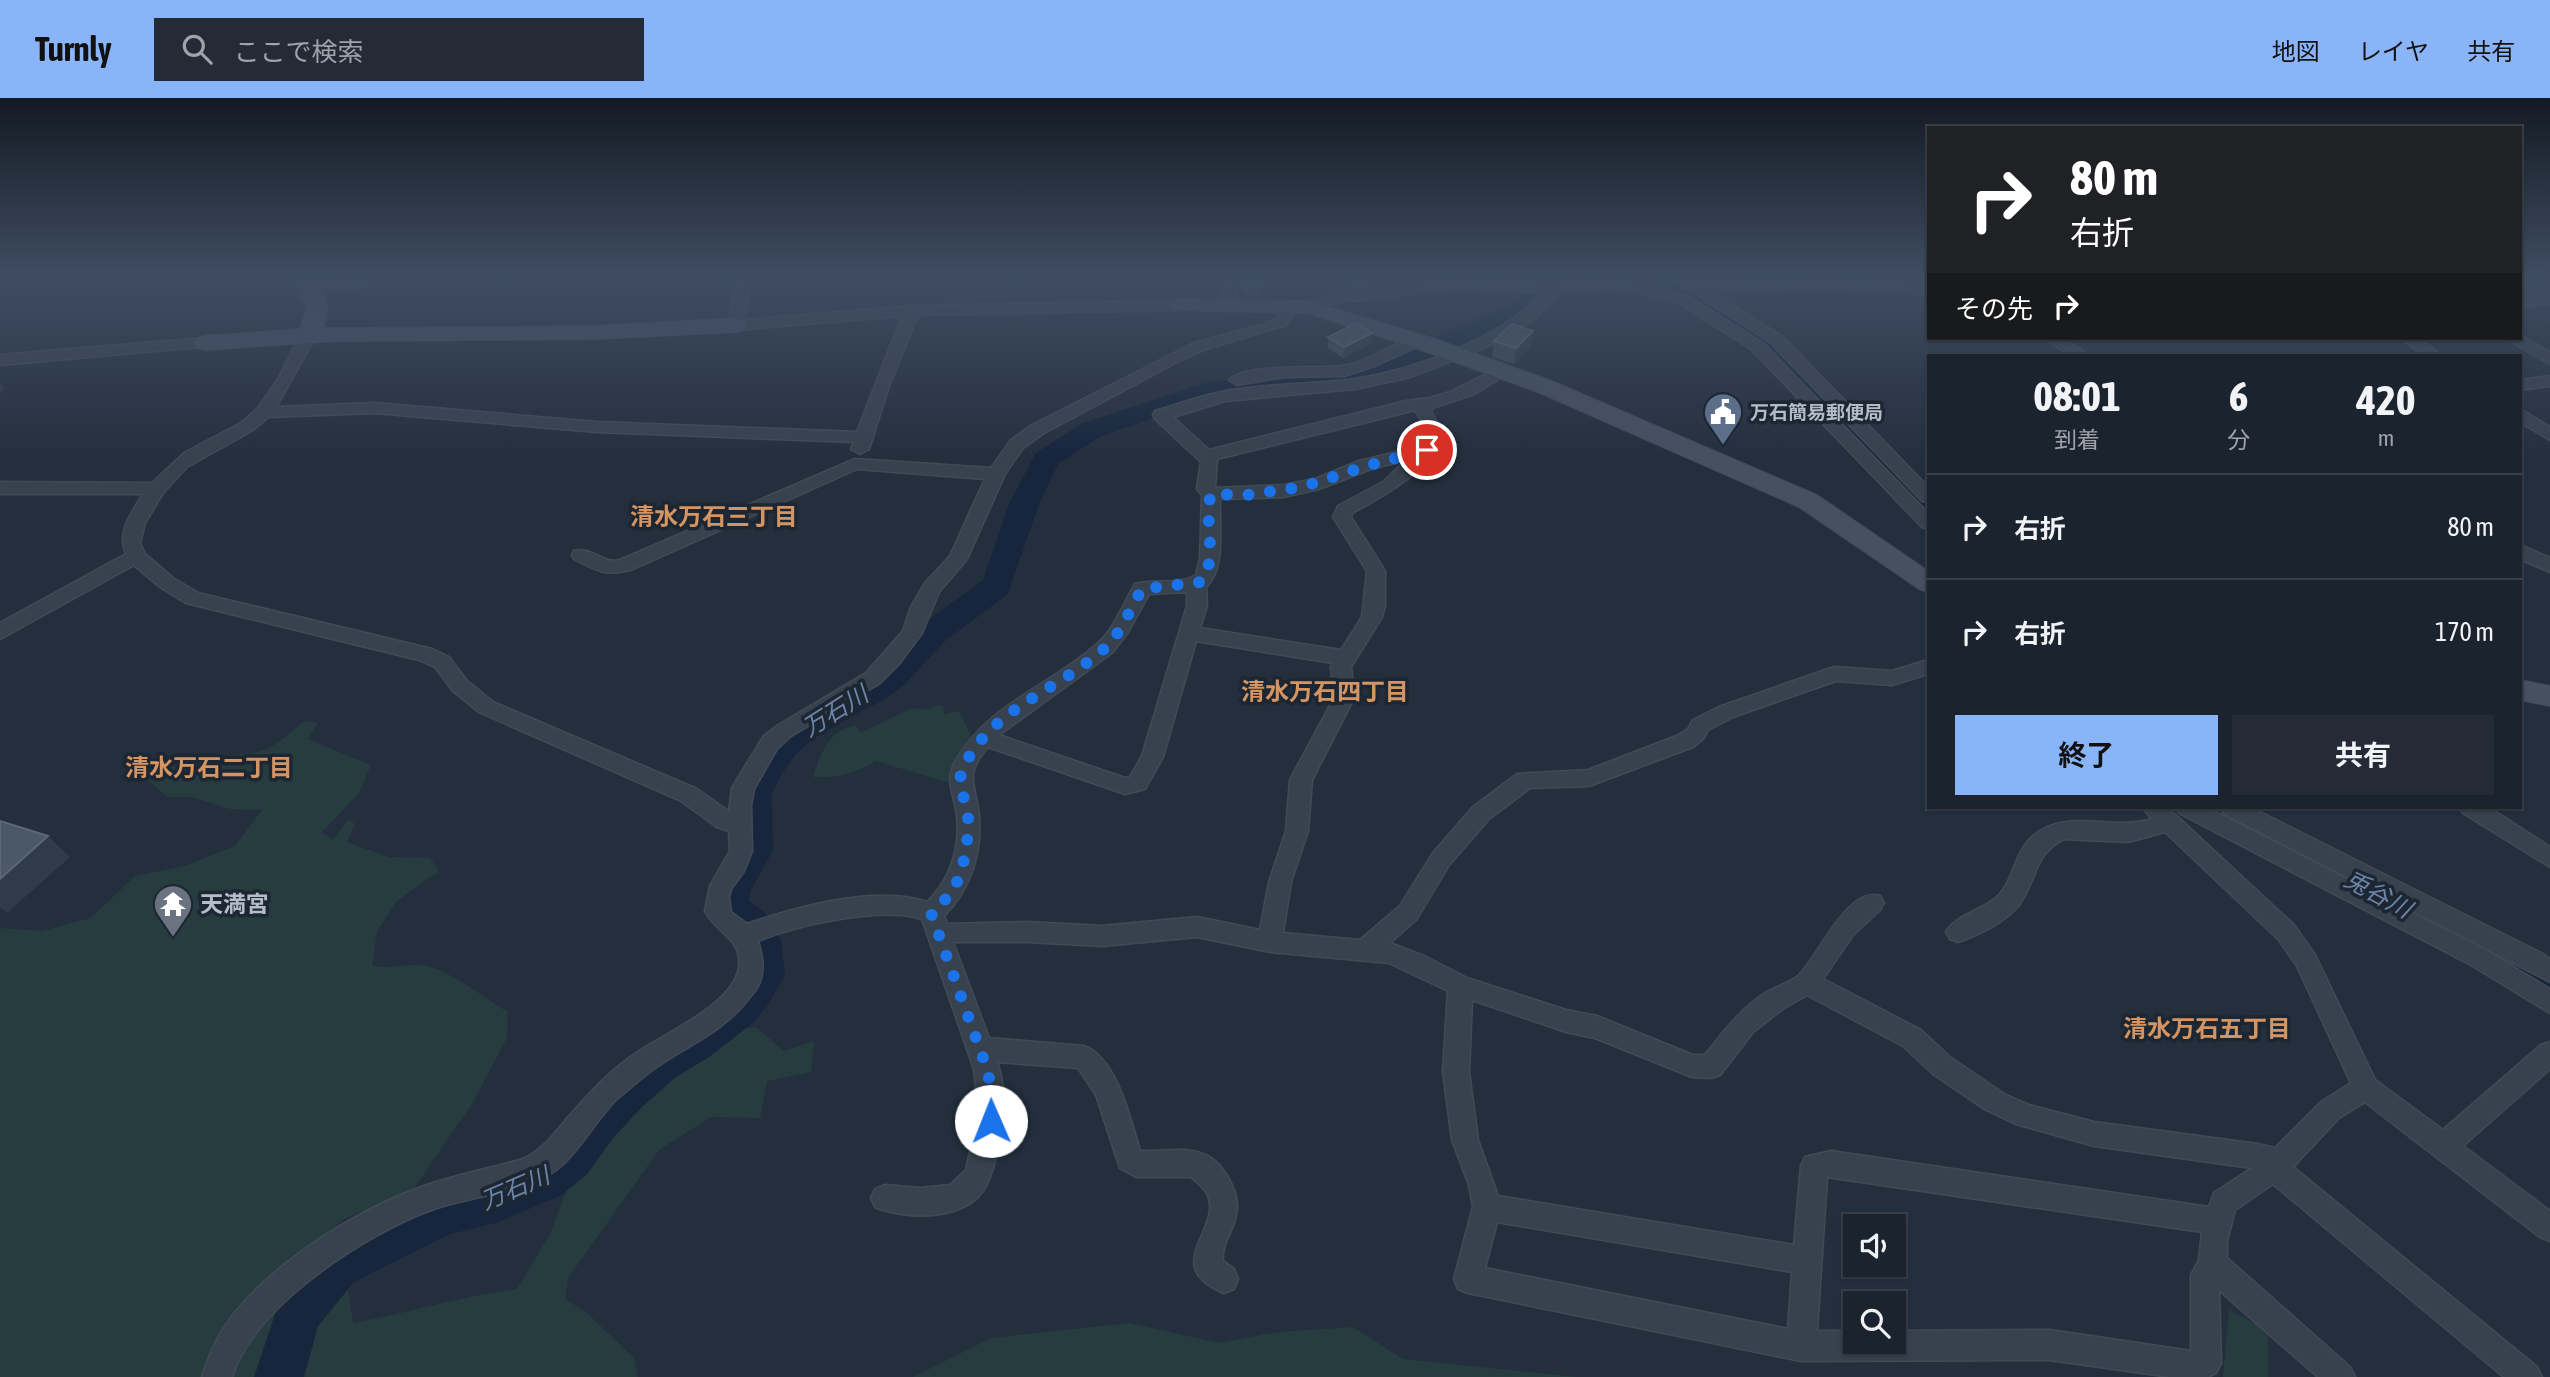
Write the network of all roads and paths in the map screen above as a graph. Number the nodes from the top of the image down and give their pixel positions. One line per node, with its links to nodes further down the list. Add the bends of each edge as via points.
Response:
1 (266, 338): 12 (street)
2 (307, 338): 23 (street)
3 (902, 338): 26 (street)
4 (1231, 338): 30 (street, via 1171,359 1038,429 1017,444)
5 (1403, 338): 13 (street)
6 (1492, 338): 13 (street, via 1476,346)
7 (1744, 338): 35 (street)
8 (1773, 338): 34 (street)
9 (2056, 340): 14 (street)
10 (2412, 340): 15 (street)
11 (2517, 340): 16 (street)
12 (205, 343): 17 (street)
13 (1436, 348): 18 (street); 20 (street, via 1344,370 1284,372); 28 (street, via 1401,375 1235,394 1161,415)
14 (2078, 354)
15 (2432, 354)
16 (2550, 359)
17 (0, 360)
18 (1502, 372): 22 (street, via 1470,391); 40 (street, via 1592,406 1808,501)
19 (2550, 381): 21 (street)
20 (1225, 382)
21 (2522, 385)
22 (1424, 406): 27 (street, via 1438,436); 28 (street, via 1406,406)
23 (263, 412): 26 (street, via 374,408 597,428); 32 (street, via 181,463)
24 (2522, 415): 25 (street)
25 (2549, 433)
26 (863, 437): 29 (street)
27 (1427, 450): 33 (street, via 1319,484 1253,494); 44 (street, via 1388,486 1344,510 1342,517 1377,576 1372,617)
28 (1207, 456): 33 (street, via 1206,489)
29 (855, 464): 30 (street); 37 (street, via 626,565 611,569)
30 (996, 474): 53 (street, via 958,559 932,588 912,633 873,678 770,743 743,788)
31 (0, 488): 32 (street)
32 (158, 489): 38 (street, via 131,534)
33 (1211, 494): 41 (street, via 1209,558 1205,577)
34 (1927, 497)
35 (1927, 522)
36 (2522, 552): 39 (street)
37 (581, 555)
38 (136, 556): 42 (street); 53 (street, via 178,592 193,598 425,654 442,662 460,686 486,707 689,795 724,821)
39 (2550, 566)
40 (1927, 582)
41 (1196, 584): 43 (street, via 1197,606); 48 (street, via 1142,589 1108,645)
42 (3, 628)
43 (1189, 633): 44 (street); 48 (street, via 1152,757 1136,783 1125,786)
44 (1345, 658): 59 (street, via 1341,667 1344,698 1300,780 1297,831 1280,882)
45 (1927, 667): 60 (street, via 1892,678 1835,674 1726,712 1700,725 1686,741 1589,778 1525,780 1481,813 1441,859 1408,913)
46 (2522, 690): 47 (street)
47 (2550, 696)
48 (982, 737): 56 (street, via 959,782 968,815 962,861 953,891)
49 (2191, 809): 64 (street, via 2479,958)
50 (2235, 809): 61 (street)
51 (2474, 809): 54 (street)
52 (2160, 814): 58 (street, via 2142,832 2058,831 2032,850 2007,901); 67 (street, via 2286,932 2306,960)
53 (740, 825): 57 (street, via 741,851 721,886 717,911 723,919)
54 (2550, 858)
55 (1872, 903): 62 (street, via 1845,928)
56 (935, 924): 57 (street, via 918,907 874,905); 59 (street, via 956,932 1102,936 1197,927); 65 (street)
57 (755, 932): 78 (street, via 748,982 725,1009 643,1062 607,1092 547,1161 527,1171 430,1197 361,1229 303,1266 243,1325)
58 (1958, 932)
59 (1270, 942): 60 (street)
60 (1364, 950): 63 (street, via 1390,953)
61 (2550, 971)
62 (1807, 984): 63 (street, via 1775,1000 1744,1024 1711,1068 1692,1066 1597,1027); 69 (street, via 1912,1038 1952,1073 2025,1116 2094,1134 2258,1156)
63 (1460, 986): 71 (street, via 1456,1072 1465,1139)
64 (2550, 1002)
65 (980, 1049): 70 (street, via 991,1088 991,1121 973,1184 948,1199 932,1202); 76 (street, via 1084,1057 1097,1070 1129,1159 1136,1164 1198,1164 1220,1188 1223,1213 1208,1251 1210,1269)
66 (2550, 1053): 68 (street)
67 (2366, 1088): 68 (street); 69 (street, via 2330,1110)
68 (2444, 1146): 73 (street)
69 (2277, 1165): 72 (street, via 2224,1202); 80 (street)
70 (885, 1198)
71 (1487, 1207): 74 (street); 77 (street, via 1468,1279)
72 (2219, 1223): 74 (street, via 1832,1164 1814,1166); 75 (street)
73 (2550, 1228)
74 (1806, 1261): 77 (street)
75 (2213, 1264): 77 (street, via 2205,1275 2206,1363 2194,1366 2050,1345); 79 (street)
76 (1224, 1279)
77 (1801, 1346)
78 (217, 1377)
79 (2340, 1377)
80 (2528, 1377)

